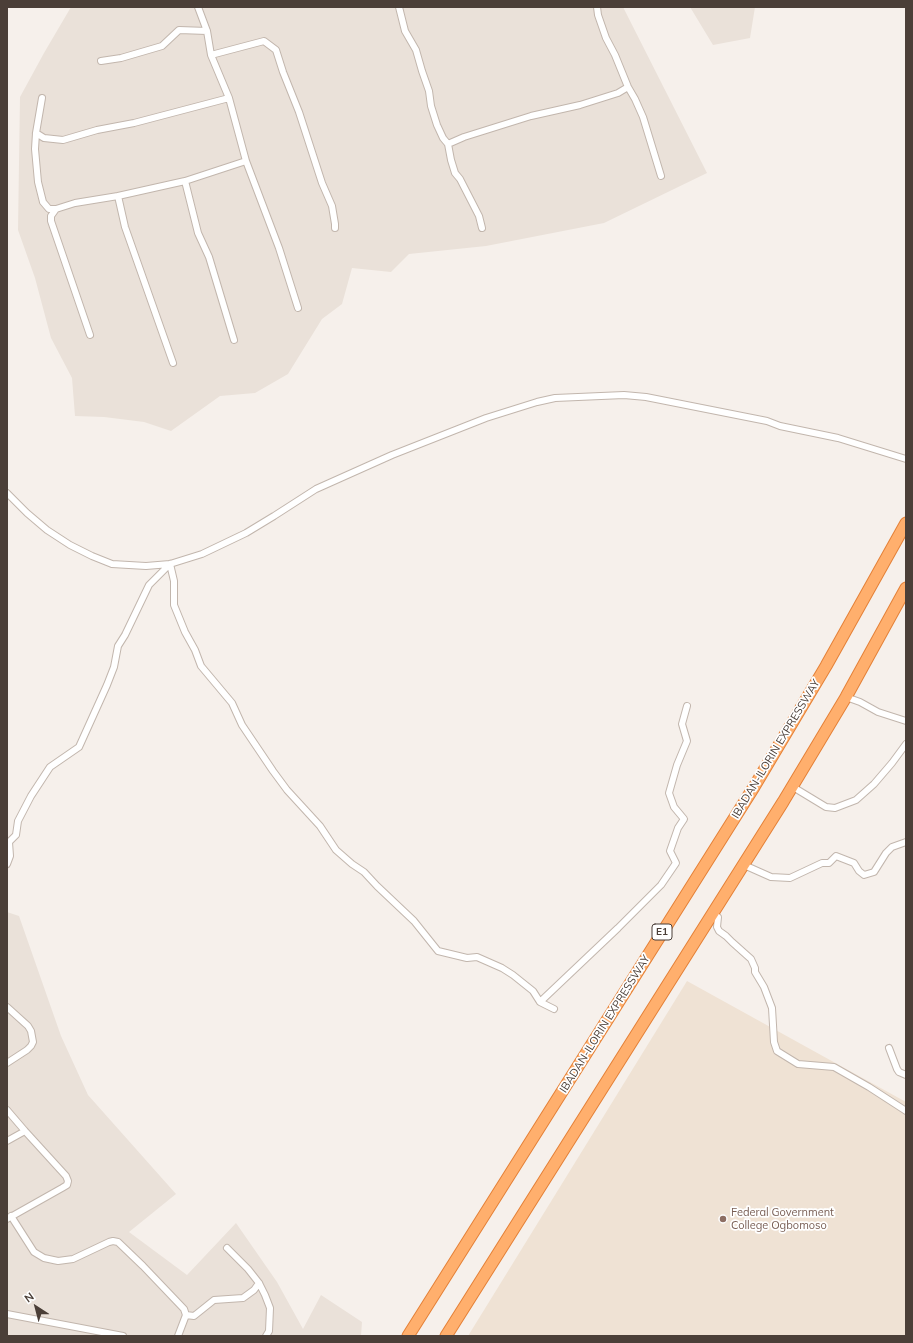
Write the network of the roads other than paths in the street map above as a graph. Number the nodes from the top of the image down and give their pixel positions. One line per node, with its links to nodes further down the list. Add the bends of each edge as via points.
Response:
1 (198, 7): 4 (street)
2 (399, 7): 11 (street, via 405,31 416,50 437,125)
3 (597, 7): 7 (street, via 606,38)
4 (207, 31): 5 (street); 6 (street, via 179,30 162,46)
5 (211, 55): 9 (street); 17 (street, via 264,41 276,50 332,206)
6 (101, 61)
7 (628, 87): 11 (street, via 618,93 531,116); 13 (street, via 643,117)
8 (42, 98): 10 (street)
9 (229, 98): 10 (street, via 63,140 44,138); 12 (street)
10 (36, 133): 16 (street, via 38,182 43,202 49,209)
11 (448, 144): 18 (street, via 455,173 479,216)
12 (246, 161): 14 (street); 19 (street, via 279,248)
13 (661, 176)
14 (185, 181): 15 (street); 21 (street, via 198,233 209,257)
15 (118, 196): 16 (street); 22 (street, via 125,227)
16 (56, 209): 20 (street, via 51,221)
17 (335, 228)
18 (482, 228)
19 (298, 308)
20 (90, 336)
21 (234, 340)
22 (173, 364)
23 (906, 459): 26 (street, via 838,438 652,398 624,395 555,398 486,418 392,455 316,489 246,533 202,554)
24 (7, 493): 26 (street, via 47,530 92,556 112,564)
25 (906, 523): 55 (highway, IBADAN-ILORIN EXPRESSWAY / E1, via 826,666 758,780)
26 (170, 564): 34 (street, via 149,585 118,646 107,685 79,748 50,767 18,821 16,835 9,842 10,856); 37 (street, via 174,581 174,605 201,666 232,703 242,725 273,771 320,826 336,850 364,872 414,921 438,951 477,958 502,968 533,991)
27 (906, 588): 28 (highway)
28 (846, 697): 30 (street, via 878,712); 32 (highway)
29 (687, 706): 37 (street, via 682,724 687,741 669,793 674,807 684,819 670,851 676,863 661,885)
30 (906, 721)
31 (906, 744): 32 (street, via 874,784 856,800 835,808 826,807)
32 (793, 787): 35 (highway)
33 (906, 842): 35 (street, via 892,847 874,872 864,875 858,871 854,863 836,856 829,863 822,863 790,878 771,877)
34 (7, 864)
35 (744, 865): 36 (highway)
36 (713, 913): 44 (street, via 718,917 717,927 720,932 751,959 764,987 772,1008 777,1051 798,1064 834,1067); 56 (highway)
37 (540, 1002): 39 (street)
38 (7, 1007): 41 (street, via 28,1026 33,1042 27,1050)
39 (554, 1009)
40 (889, 1048): 42 (street, via 897,1069)
41 (7, 1063)
42 (906, 1075)
43 (7, 1110): 45 (street)
44 (906, 1111)
45 (24, 1131): 46 (street); 47 (street, via 68,1180 67,1185)
46 (7, 1141)
47 (9, 1217): 51 (street, via 34,1252 44,1258 58,1261 72,1259 108,1242 118,1242)
48 (227, 1248): 49 (street)
49 (259, 1283): 51 (street, via 243,1298 214,1300 194,1316); 54 (street, via 270,1308 269,1331)
50 (7, 1314): 52 (street)
51 (186, 1314): 53 (street)
52 (123, 1336)
53 (178, 1336)
54 (266, 1336)
55 (408, 1336)
56 (446, 1336)

